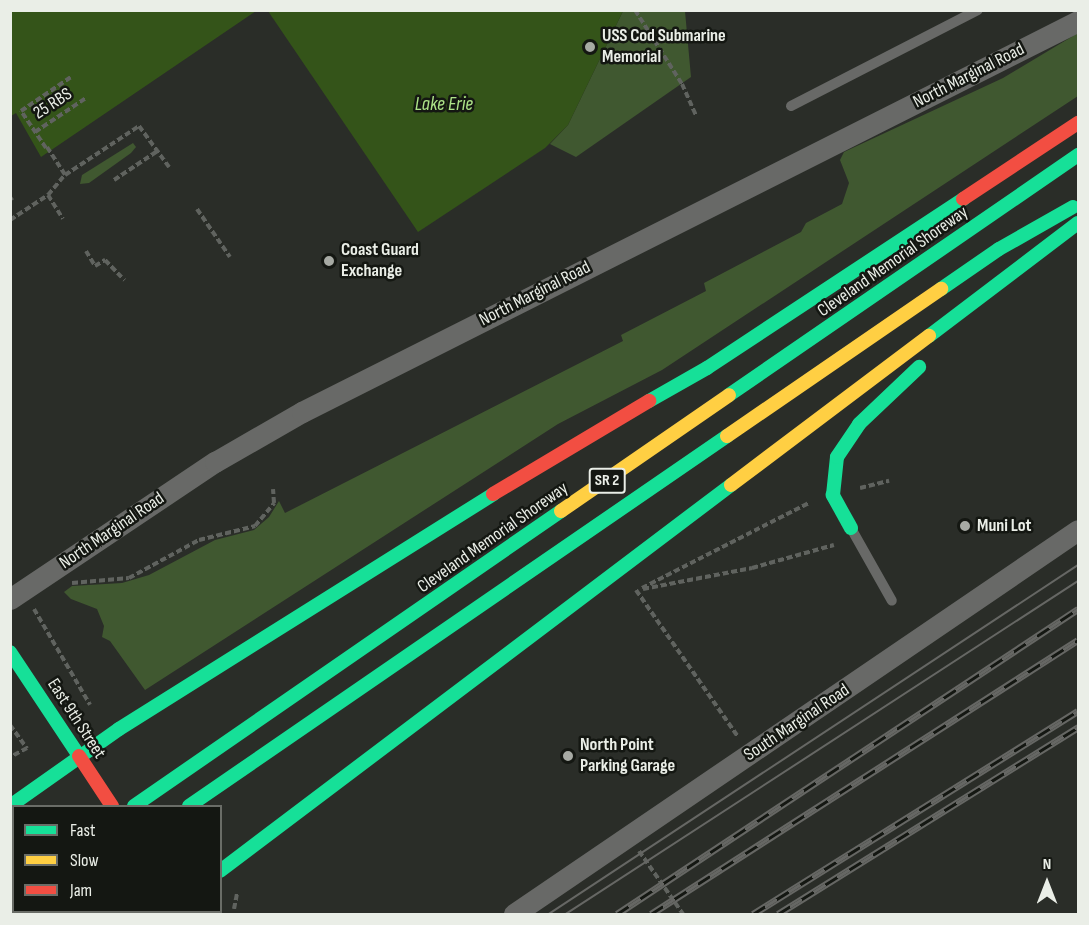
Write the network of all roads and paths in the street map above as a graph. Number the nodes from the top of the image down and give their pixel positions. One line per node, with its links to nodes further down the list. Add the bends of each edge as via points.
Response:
1 (978, 10): 6 (lane)
2 (638, 11): 7 (path, via 637,18 682,84)
3 (1078, 21): 34 (street, North Marginal Road, via 302,412 215,462)
4 (71, 77): 9 (path, via 21,111)
5 (86, 98): 9 (path, 25 RBS)
6 (791, 106)
7 (696, 116)
8 (1078, 123): 41 (main road, via 707,368 578,441)
9 (33, 130): 13 (path)
10 (159, 150): 12 (path); 13 (path, via 139,126); 14 (path)
11 (1078, 155): 44 (main road, Cleveland Memorial Shoreway / SR 2)
12 (169, 167)
13 (65, 175): 15 (path)
14 (114, 180)
15 (48, 195): 18 (path); 19 (path)
16 (1078, 204): 45 (main road, SR 2, via 999,249)
17 (197, 209): 22 (path)
18 (63, 219)
19 (10, 220)
20 (1078, 223): 23 (main road)
21 (86, 251): 24 (path, via 95,266 105,260)
22 (230, 257)
23 (1017, 272): 29 (main road, via 870,412 841,448 832,476 833,495); 48 (main road)
24 (124, 280)
25 (889, 481): 27 (path)
26 (273, 489): 32 (path, via 274,503 255,526 199,540 129,578 72,583)
27 (856, 489)
28 (820, 498): 33 (path, via 668,578)
29 (851, 528): 31 (lane)
30 (1078, 530): 40 (street, South Marginal Road)
31 (862, 549): 33 (path, via 832,545 762,566); 35 (lane)
32 (64, 588)
33 (636, 590): 40 (path)
34 (10, 599)
35 (891, 601)
36 (40, 605): 38 (path, via 32,611)
37 (10, 652): 41 (main road, East 9th Street)
38 (90, 705)
39 (10, 725): 42 (path, via 27,748)
40 (750, 754): 49 (street, South Marginal Road)
41 (79, 756): 43 (main road, East 9th Street); 46 (main road)
42 (10, 757)
43 (109, 802)
44 (137, 805)
45 (192, 805)
46 (10, 806)
47 (633, 843): 50 (path)
48 (222, 869)
49 (514, 915)
50 (683, 915)

